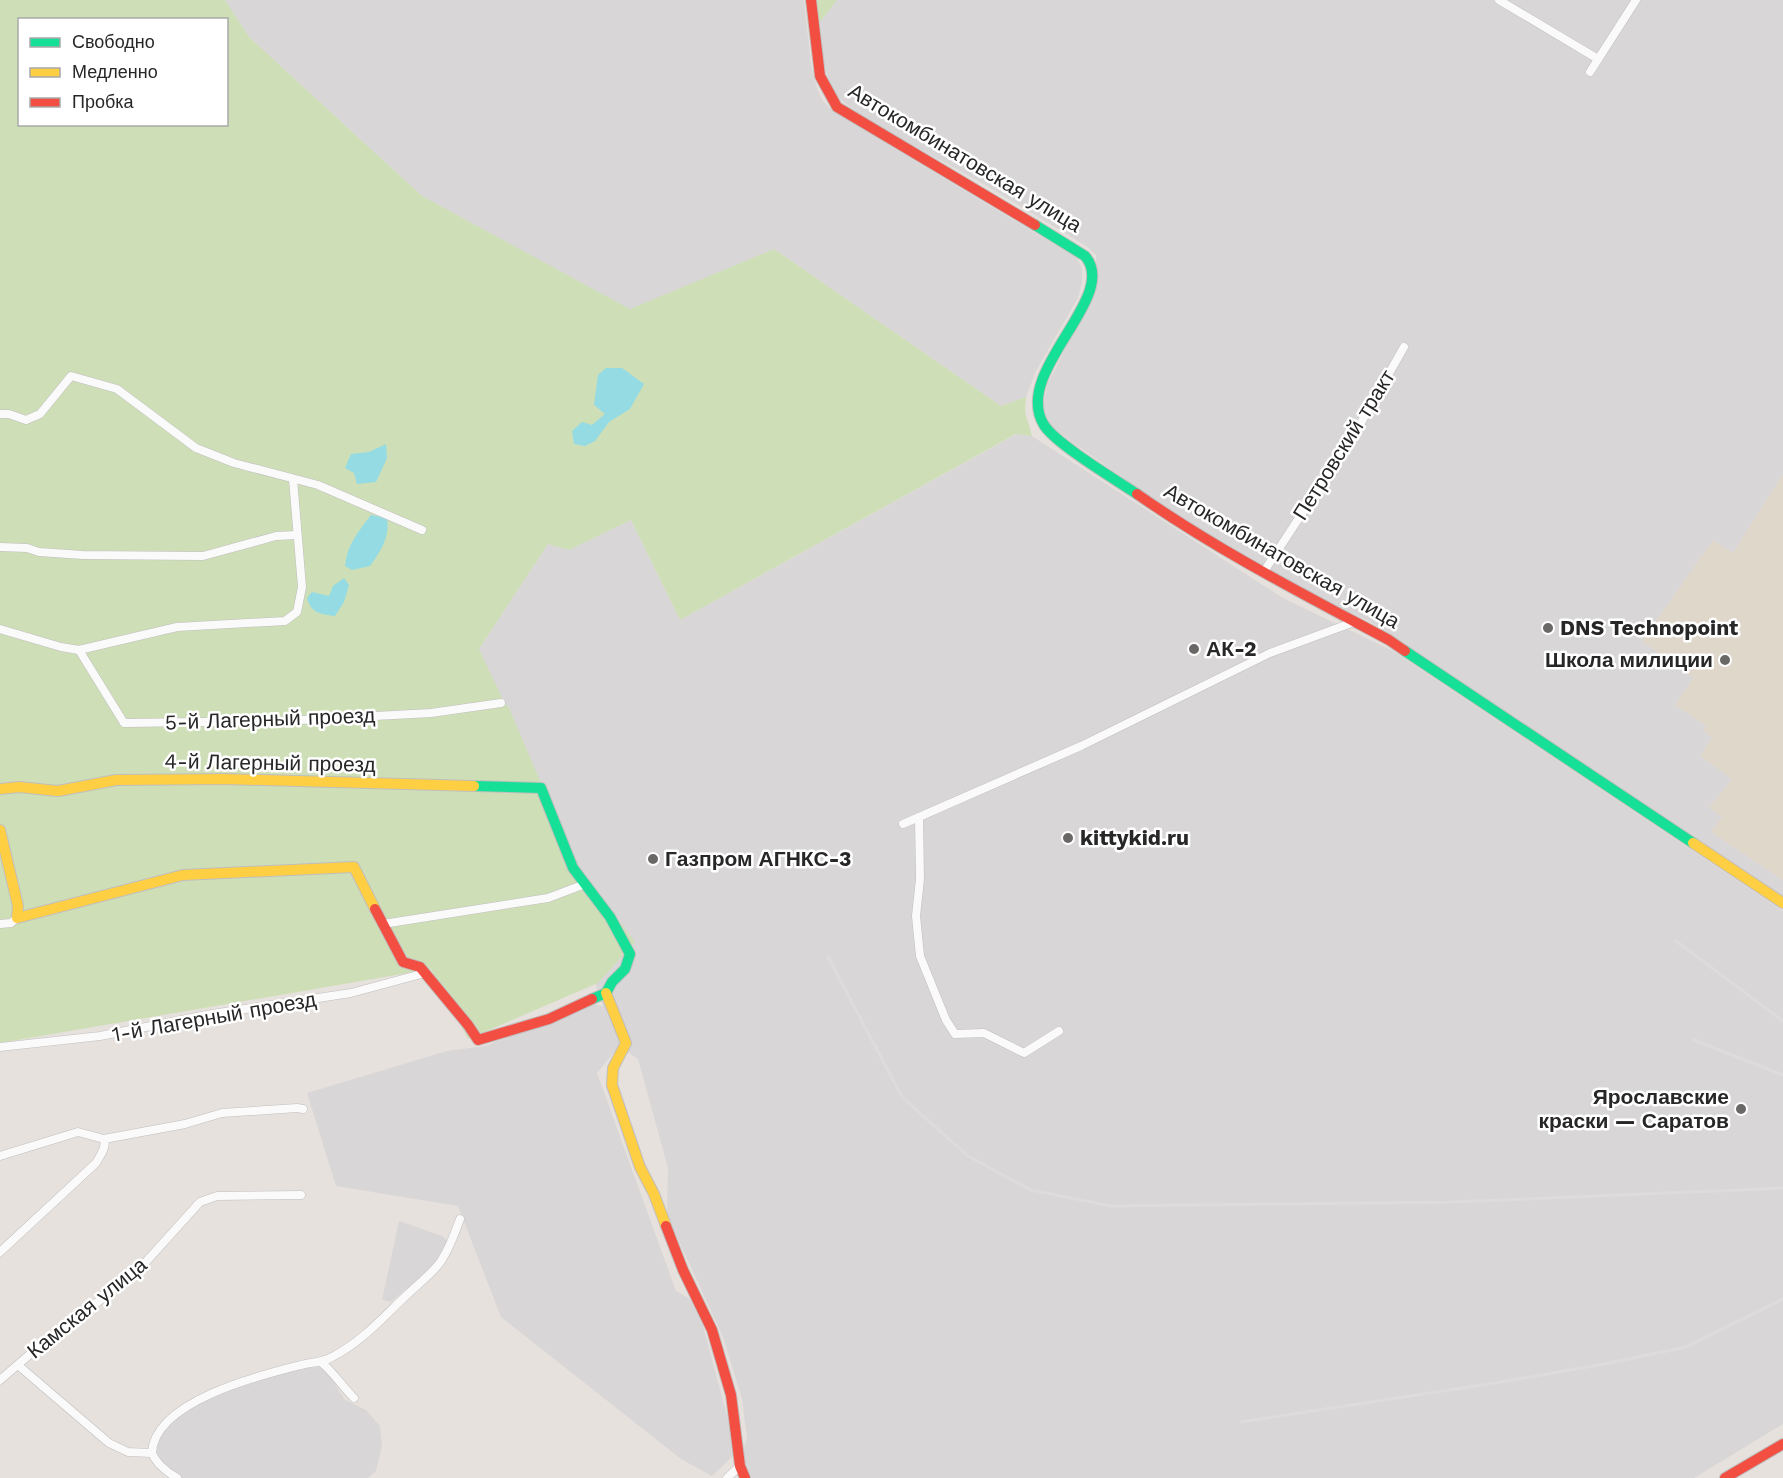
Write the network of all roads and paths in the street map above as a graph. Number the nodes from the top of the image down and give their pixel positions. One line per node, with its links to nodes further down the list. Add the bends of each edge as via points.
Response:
1 (811, 0): 12 (street, Автокомбинатовская улица, via 820,76 837,107 1078,249 1090,261 1088,296 1039,389 1038,412 1044,426 1178,523)
2 (1499, 0): 4 (street)
3 (1636, 0): 4 (street)
4 (1598, 58): 5 (street)
5 (1590, 72)
6 (1404, 347): 12 (street, Петровский тракт, via 1359,425)
7 (0, 414): 8 (street, via 26,420 40,414 71,376 117,389 196,448)
8 (293, 479): 9 (street, via 318,485); 10 (street)
9 (422, 530)
10 (297, 535): 11 (street, via 276,536 203,555 82,555); 15 (street, via 302,587 297,612 285,621 177,627)
11 (0, 548)
12 (1263, 573): 13 (street, Автокомбинатовская улица)
13 (1354, 622): 18 (street, via 1270,653 1081,746); 22 (street, Автокомбинатовская улица, via 1389,640)
14 (0, 629): 15 (street)
15 (79, 650): 16 (street, 5-й Лагерный проезд, via 124,723 282,721 431,713)
16 (501, 703)
17 (0, 789): 21 (street, 4-й Лагерный проезд, via 58,791 116,780 224,779 541,788 573,868)
18 (919, 817): 19 (street); 28 (street, via 916,916 920,956 955,1034 984,1033 1024,1053)
19 (903, 824)
20 (0, 830): 23 (street, via 18,906)
21 (585, 884): 25 (street, via 537,900); 27 (street, via 610,917 630,954 625,969)
22 (1783, 903)
23 (14, 920): 24 (street); 25 (street, via 183,875 354,867)
24 (0, 924)
25 (383, 924): 26 (street, via 403,962 420,967)
26 (425, 973): 27 (street, via 478,1040 549,1019); 29 (street, 1-й Лагерный проезд, via 351,993 100,1036)
27 (606, 993): 42 (street, via 626,1043 612,1068 612,1085 640,1167 712,1330 731,1395)
28 (1059, 1031)
29 (0, 1047)
30 (303, 1109): 31 (street, via 222,1113)
31 (104, 1139): 32 (street, via 78,1132); 35 (street, via 96,1163)
32 (0, 1158)
33 (301, 1195): 37 (street, Камская улица, via 217,1196 200,1202 135,1274 43,1343)
34 (460, 1219): 36 (street, via 441,1261 355,1343)
35 (0, 1252)
36 (321, 1362): 39 (street); 41 (street, via 238,1383 197,1400 173,1416 161,1430)
37 (19, 1366): 38 (street, Камская улица); 41 (street, via 109,1443 128,1452)
38 (0, 1380)
39 (354, 1398)
40 (1783, 1444): 46 (street)
41 (152, 1453): 43 (street)
42 (740, 1466): 44 (street); 45 (street)
43 (177, 1478)
44 (727, 1478)
45 (745, 1478)
46 (1725, 1478)

